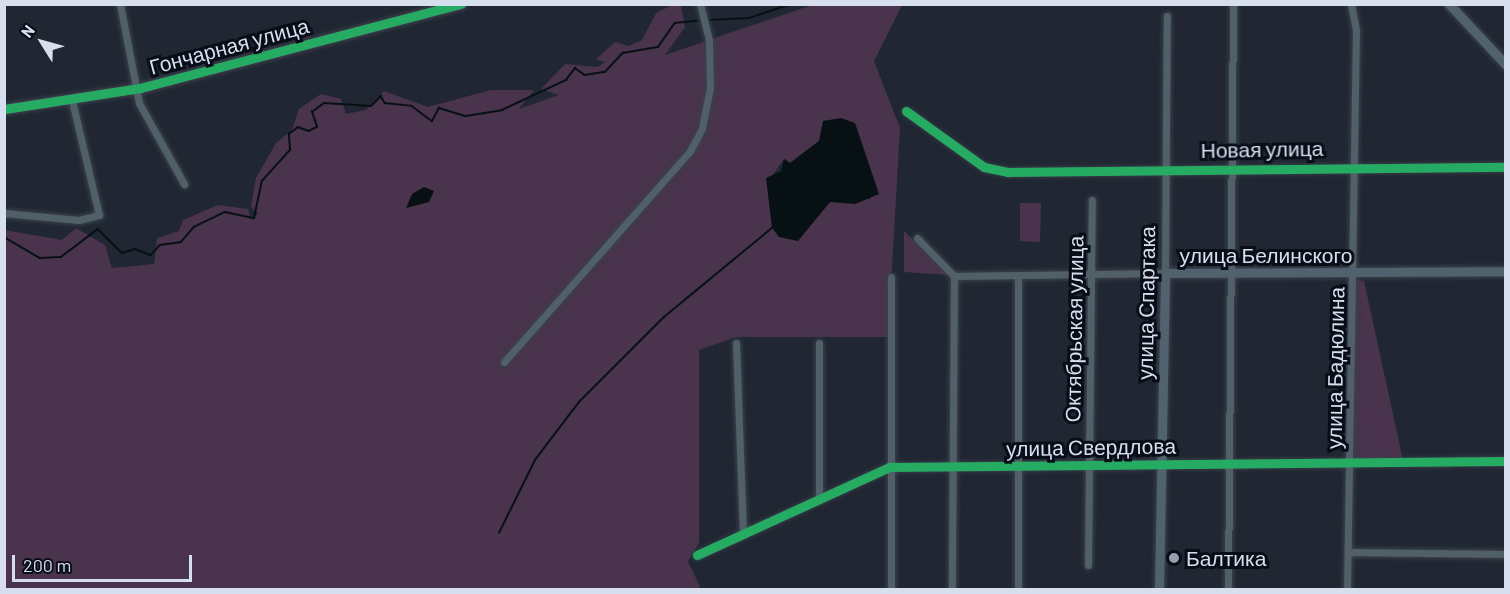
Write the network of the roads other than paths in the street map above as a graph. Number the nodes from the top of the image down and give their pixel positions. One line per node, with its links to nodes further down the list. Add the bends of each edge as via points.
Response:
1 (120, 4): 9 (street)
2 (461, 4): 9 (street, Гончарная улица)
3 (700, 4): 31 (street, via 705,20 710,88 702,128 690,150)
4 (1233, 4): 14 (street)
5 (1351, 4): 13 (street, улица Бадюлина, via 1356,21)
6 (1449, 4): 8 (street)
7 (1167, 16): 16 (street, улица Спартака)
8 (1506, 65)
9 (140, 87): 10 (street, Гончарная улица); 17 (street, via 139,103)
10 (72, 101): 11 (street, Гончарная улица); 19 (street, via 78,146 99,215 79,220)
11 (4, 109)
12 (906, 111): 16 (street, Новая улица, via 984,167 1019,171)
13 (1353, 166): 14 (street, Новая улица); 15 (street, Новая улица); 25 (street, улица Бадюлина)
14 (1234, 167): 16 (street, Новая улица); 22 (street)
15 (1506, 167)
16 (1164, 168): 24 (street, улица Спартака)
17 (184, 184)
18 (1092, 200): 23 (street, Октябрьская улица)
19 (4, 213)
20 (917, 238): 27 (street)
21 (1506, 271): 25 (street, улица Белинского)
22 (1234, 272): 24 (street, улица Белинского); 25 (street, улица Белинского); 34 (street)
23 (1091, 273): 24 (street, улица Белинского); 26 (street, улица Белинского); 35 (street, Октябрьская улица)
24 (1165, 273): 36 (street, улица Спартака)
25 (1352, 274): 33 (street, улица Бадюлина)
26 (1018, 275): 27 (street, улица Белинского); 38 (street)
27 (954, 276): 37 (street)
28 (891, 277): 39 (street)
29 (736, 343): 41 (street)
30 (819, 343): 40 (street)
31 (504, 362)
32 (1506, 462): 33 (street, улица Свердлова)
33 (1350, 463): 34 (street, улица Свердлова); 42 (street, улица Бадюлина)
34 (1232, 464): 36 (street, улица Свердлова); 50 (street)
35 (1089, 465): 36 (street, улица Свердлова); 38 (street, улица Свердлова); 45 (street, Октябрьская улица)
36 (1161, 465): 49 (street, улица Спартака)
37 (954, 466): 38 (street, улица Свердлова); 39 (street, улица Свердлова); 47 (street)
38 (1019, 466): 48 (street)
39 (889, 467): 40 (street, улица Свердлова); 46 (street)
40 (819, 501): 41 (street, улица Свердлова)
41 (743, 534): 44 (street, улица Свердлова)
42 (1347, 552): 43 (street); 51 (street, улица Бадюлина)
43 (1506, 554)
44 (697, 555)
45 (1088, 565)
46 (891, 590)
47 (952, 590)
48 (1018, 590)
49 (1159, 590)
50 (1228, 590)
51 (1347, 590)

